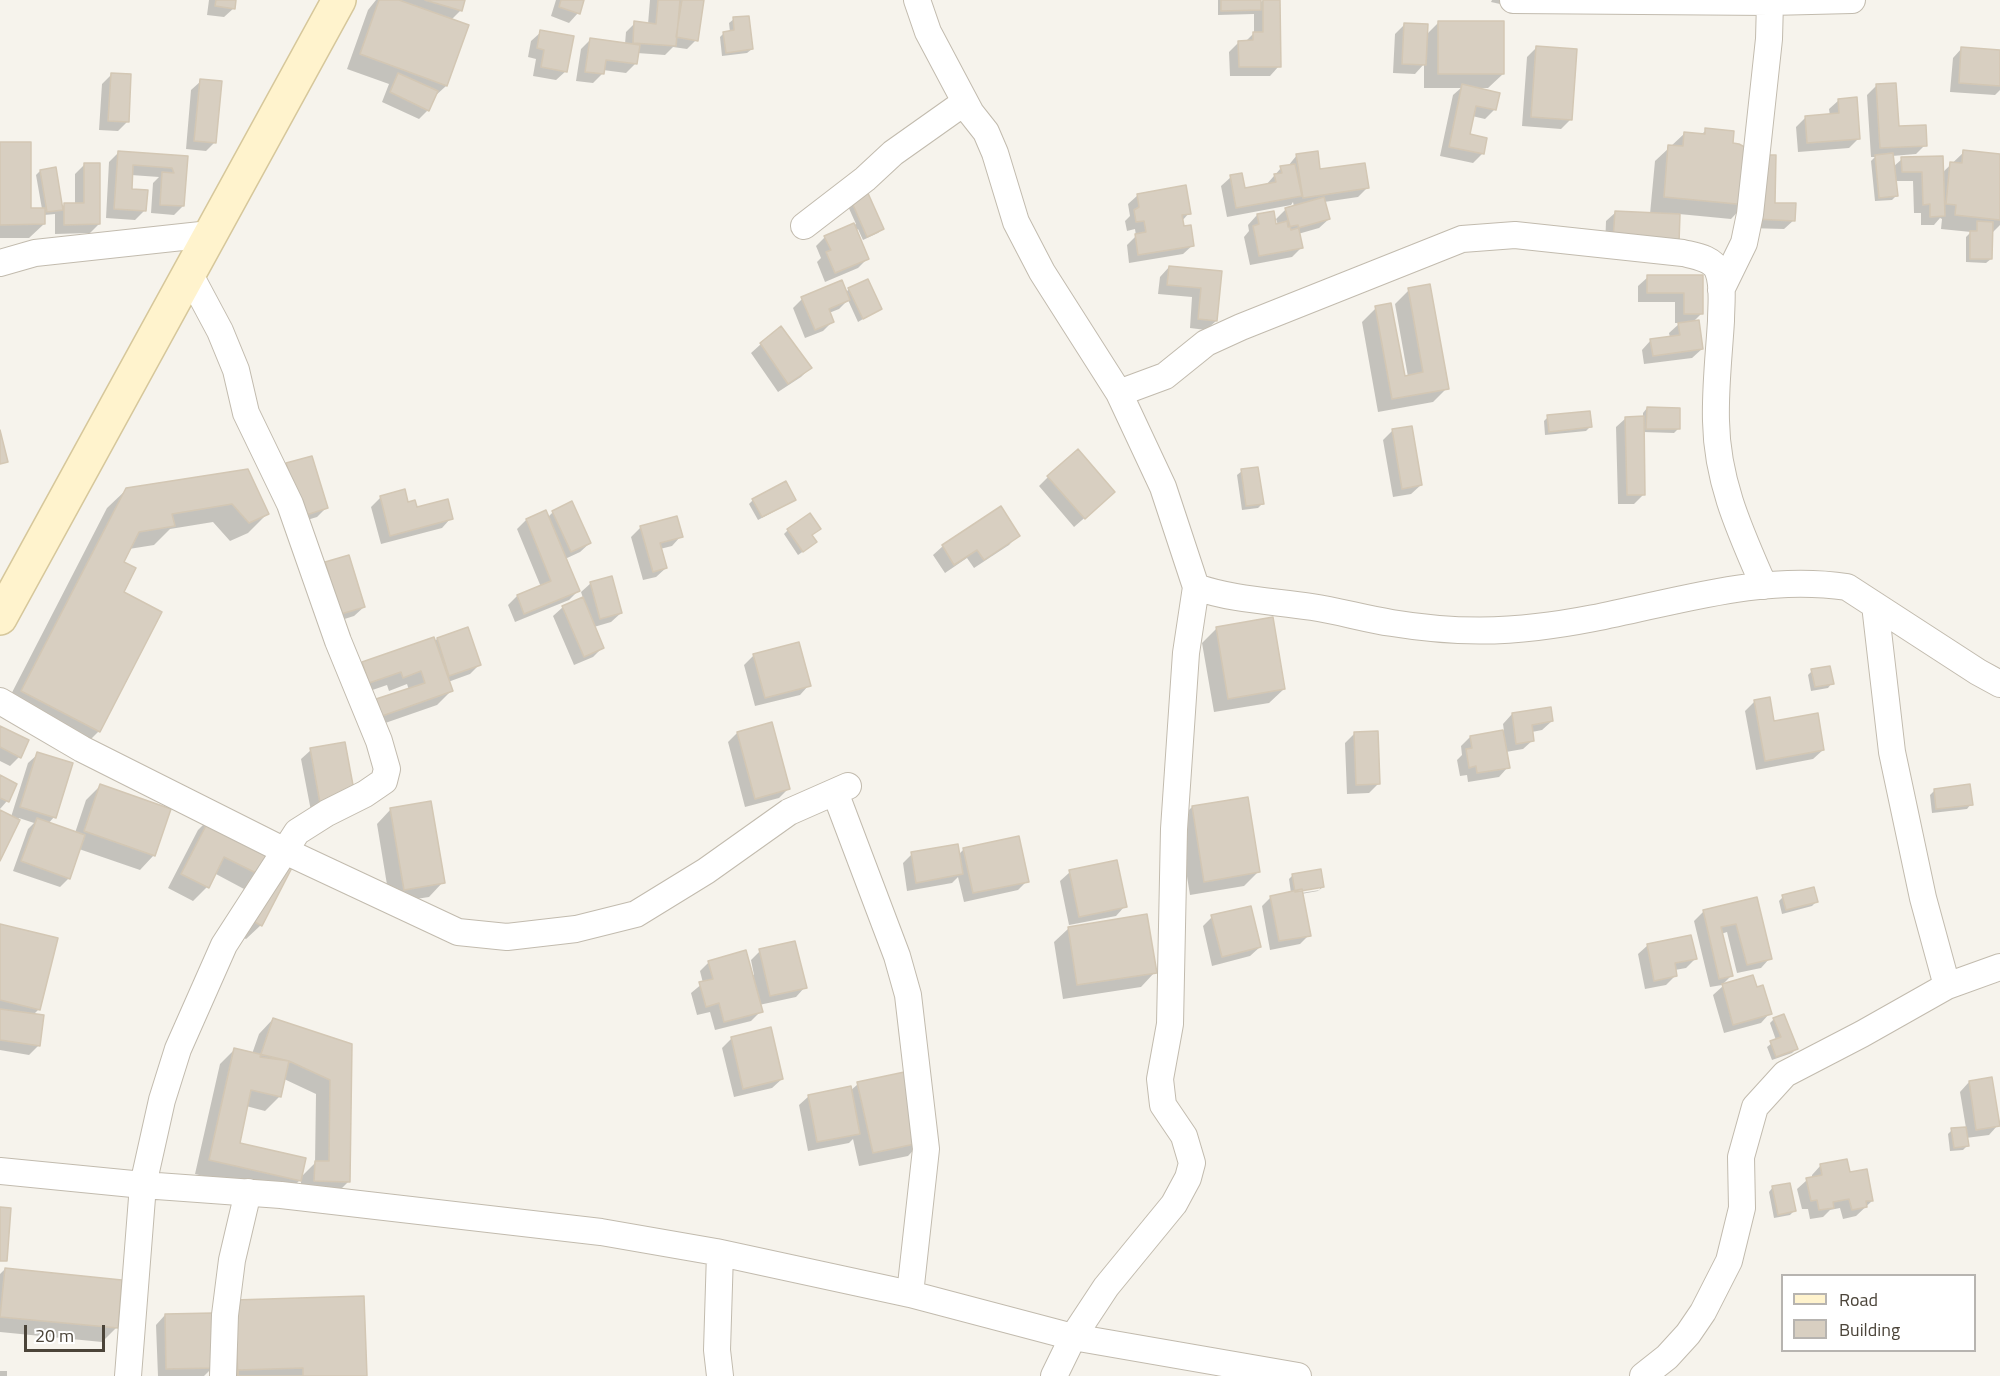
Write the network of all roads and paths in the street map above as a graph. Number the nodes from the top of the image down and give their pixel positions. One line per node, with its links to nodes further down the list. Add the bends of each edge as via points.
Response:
1 (339, 0): 8 (street)
2 (917, 0): 6 (street, via 928,32)
3 (1513, 0): 5 (street)
4 (1852, 0): 5 (street)
5 (1770, 2): 11 (street, via 1750,214 1744,243)
6 (965, 102): 7 (street, via 892,153); 12 (street, via 986,132 1017,222 1042,272)
7 (804, 226)
8 (210, 234): 9 (street, via 36,253); 10 (street)
9 (0, 263)
10 (189, 273): 16 (street); 19 (street, via 220,331 236,370 246,413 290,504 387,769 384,781 305,826)
11 (1721, 290): 12 (street, via 1712,262 1683,253 1515,235 1462,239 1241,327 1206,343 1165,376); 13 (street, via 1716,420 1719,462 1731,509)
12 (1119, 393): 14 (street, via 1163,487)
13 (1764, 586): 14 (street, via 1685,597 1538,627 1486,631 1390,623 1220,595); 15 (street, via 1847,587)
14 (1196, 587): 27 (street, via 1186,653 1174,829 1170,1024 1160,1079 1163,1105 1184,1136 1192,1163 1174,1204 1106,1287)
15 (1875, 604): 17 (street); 21 (street, via 1892,752 1923,898)
16 (0, 618)
17 (2000, 684)
18 (0, 701): 19 (street, via 82,749)
19 (285, 851): 23 (street, via 224,945 178,1049); 26 (street, via 458,932 507,936 565,930 636,914 706,871 789,812 842,789 897,956 913,1031 926,1149)
20 (2000, 967): 21 (street)
21 (1947, 986): 33 (street, via 1785,1074 1755,1107 1741,1157 1742,1208 1729,1261 1688,1334)
22 (0, 1171): 23 (street)
23 (143, 1185): 24 (street); 28 (street)
24 (248, 1192): 25 (street, via 601,1232); 29 (street, via 232,1260)
25 (720, 1253): 26 (street); 30 (street)
26 (910, 1294): 27 (street)
27 (1073, 1336): 31 (street); 32 (street)
28 (128, 1376)
29 (223, 1376)
30 (720, 1376)
31 (1054, 1376)
32 (1298, 1376)
33 (1643, 1376)

